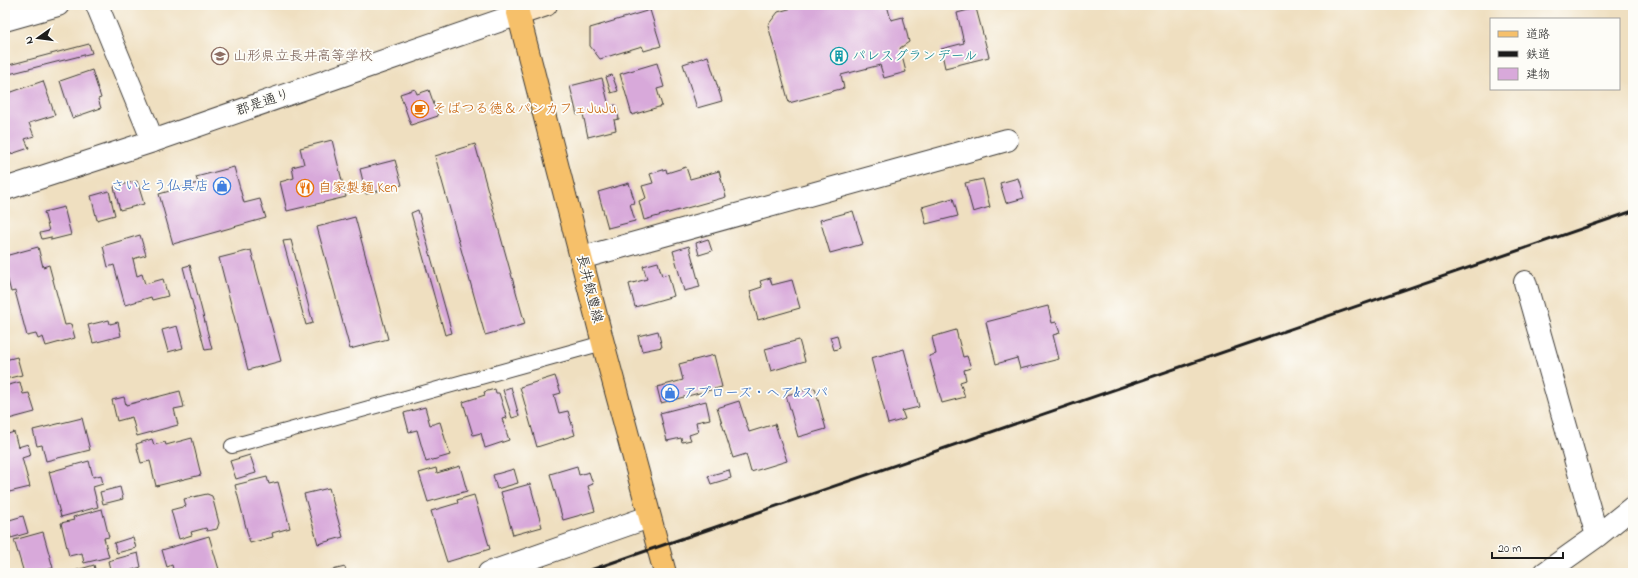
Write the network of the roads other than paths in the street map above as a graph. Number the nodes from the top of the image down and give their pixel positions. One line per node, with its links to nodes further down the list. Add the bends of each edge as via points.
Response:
1 (58, 5): 5 (street)
2 (97, 5): 7 (street)
3 (546, 5): 4 (main road)
4 (518, 10): 7 (street, 郡是通り); 9 (main road, 長井飯豊線)
5 (5, 20)
6 (1007, 140): 9 (street)
7 (153, 141): 8 (street, 郡是通り)
8 (5, 189)
9 (581, 258): 11 (main road, 長井飯豊線)
10 (1526, 282): 15 (street)
11 (603, 343): 12 (lane); 14 (main road, 長井飯豊線)
12 (232, 446)
13 (1633, 507): 15 (street)
14 (650, 517): 16 (street); 17 (main road, 長井飯豊線)
15 (1597, 536): 18 (street)
16 (489, 573)
17 (665, 573)
18 (1545, 573)

